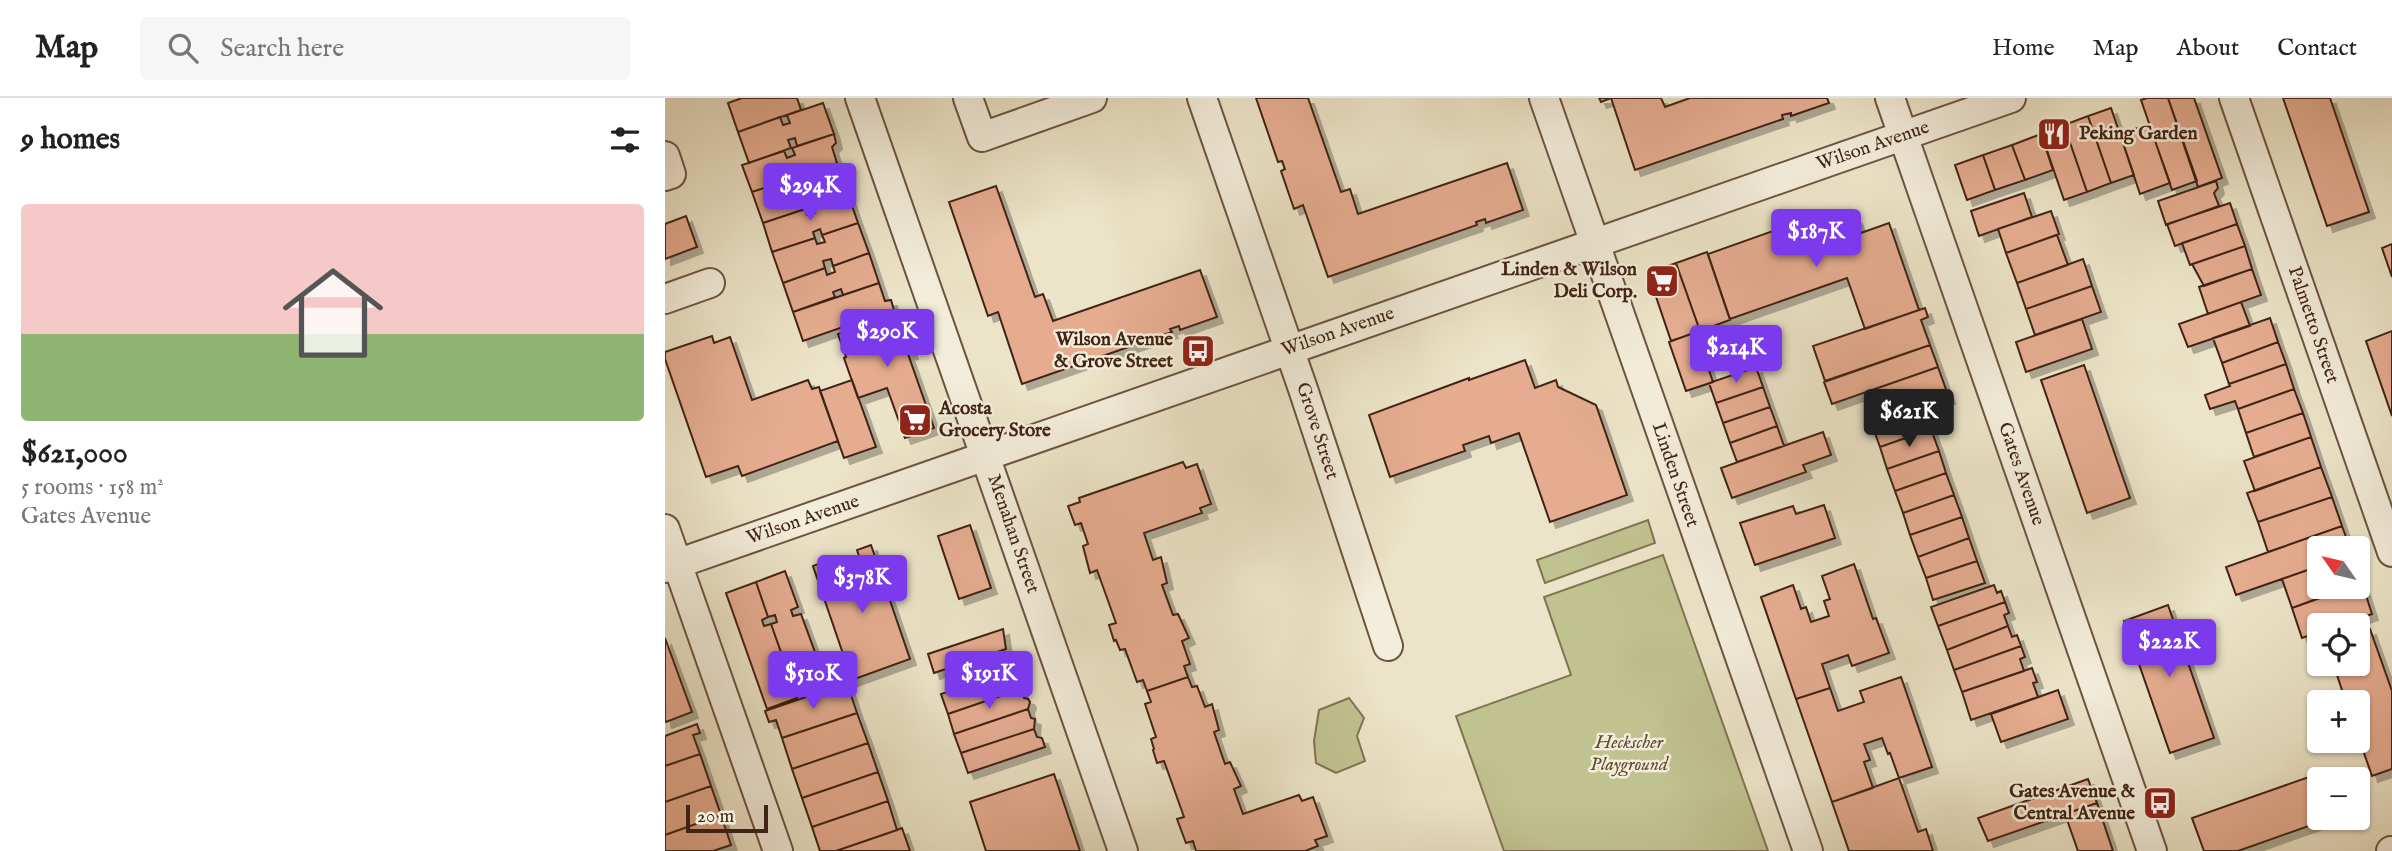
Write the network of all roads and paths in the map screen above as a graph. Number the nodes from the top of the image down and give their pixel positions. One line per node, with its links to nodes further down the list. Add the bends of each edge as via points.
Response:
1 (860, 98): 16 (street, Menahan Street)
2 (968, 98): 3 (street, via 982,138)
3 (1092, 98)
4 (1202, 98): 15 (street, Grove Street)
5 (1544, 98): 12 (street, Linden Street)
6 (1889, 98): 9 (street, Gates Avenue)
7 (2011, 98): 9 (street, Wilson Avenue)
8 (2234, 98): 18 (street, Palmetto Street)
9 (1903, 135): 12 (street, Wilson Avenue); 24 (street, Gates Avenue)
10 (665, 156): 11 (street, via 671,174)
11 (665, 176)
12 (1594, 243): 15 (street, Wilson Avenue); 23 (street, Linden Street)
13 (710, 283): 14 (street)
14 (665, 299)
15 (1289, 349): 16 (street, Wilson Avenue); 20 (street, Grove Street)
16 (986, 456): 19 (street, Wilson Avenue); 22 (street, Menahan Street)
17 (665, 528): 19 (street)
18 (2392, 552)
19 (671, 566): 21 (street)
20 (1388, 646)
21 (778, 851)
22 (1123, 851)
23 (1808, 851)
24 (2152, 851)

